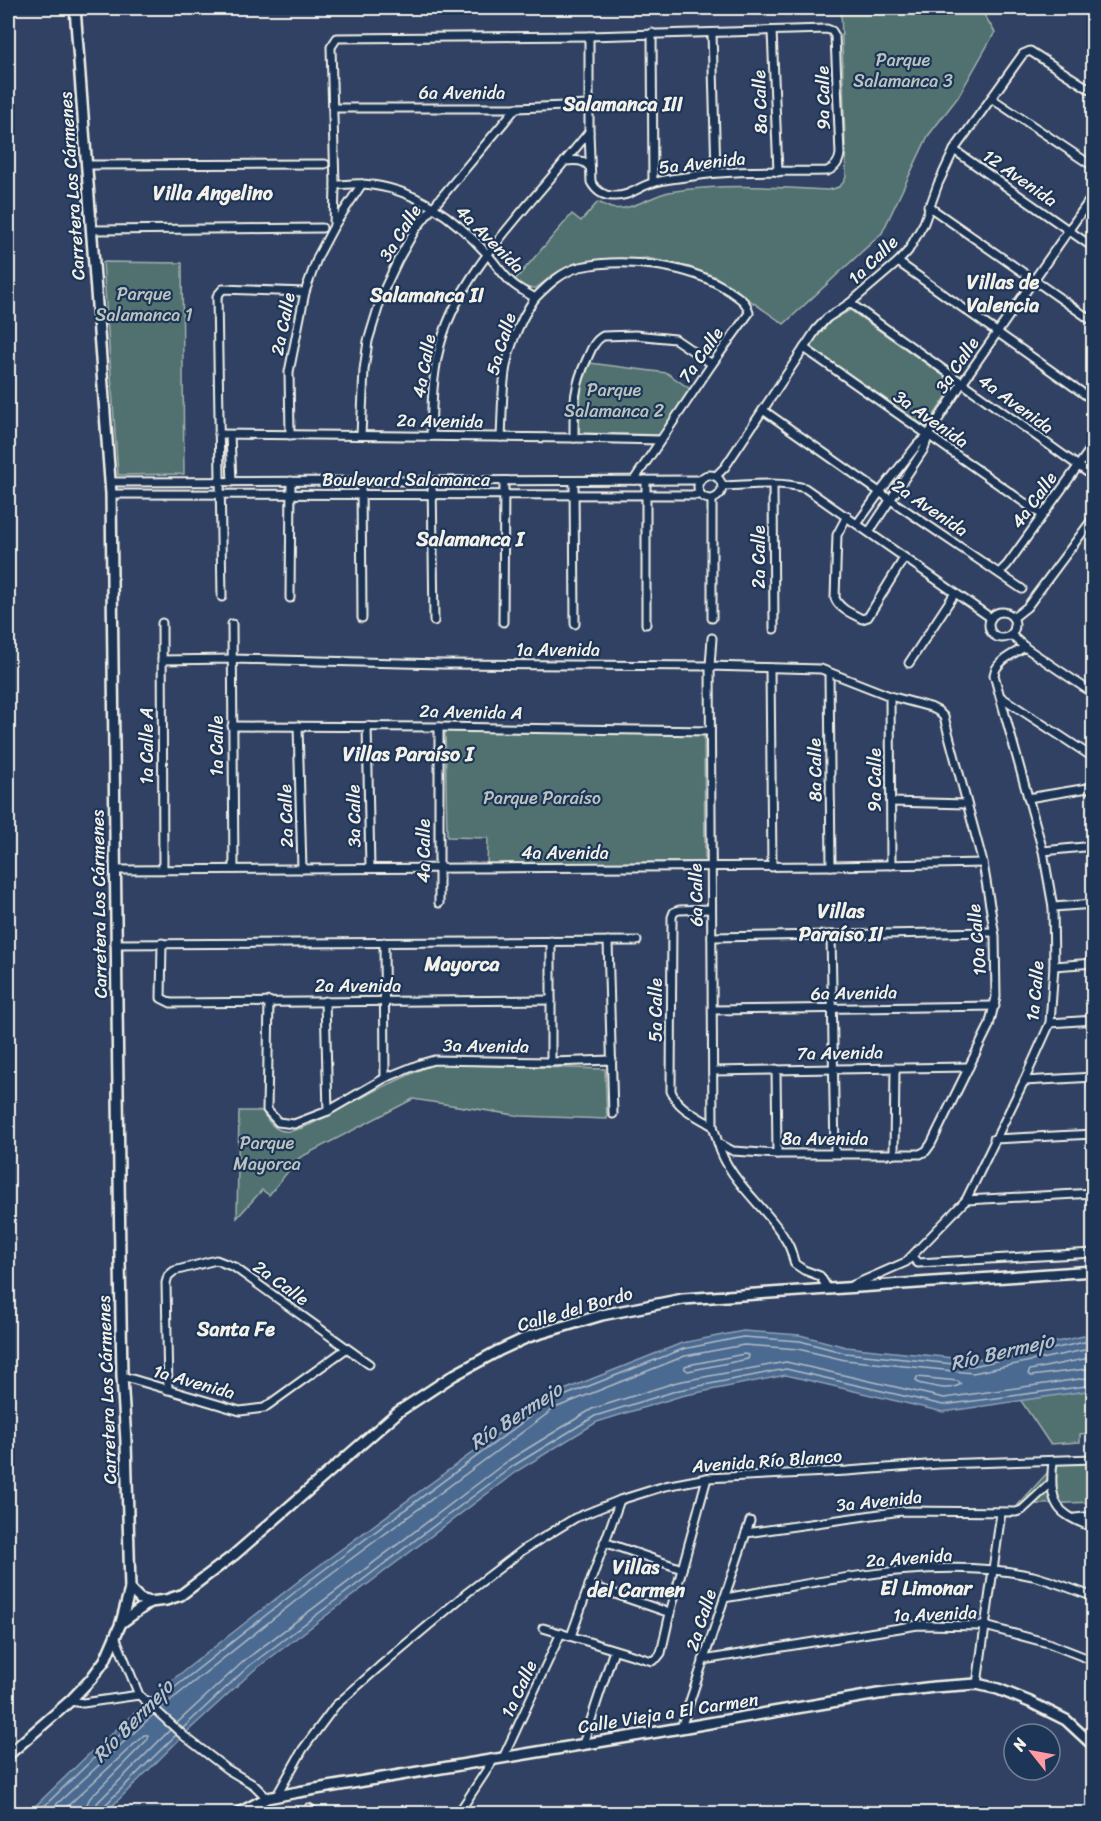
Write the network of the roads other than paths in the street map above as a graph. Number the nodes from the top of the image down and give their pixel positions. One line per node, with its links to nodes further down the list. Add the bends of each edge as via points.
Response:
1 (75, 8): 15 (street, Carretera Los Cármenes)
2 (772, 31): 4 (street); 16 (street, 9a Calle, via 827,29 837,41 840,154); 20 (street, 8a Calle)
3 (652, 33): 4 (street); 5 (street); 21 (street)
4 (712, 33): 19 (street)
5 (590, 36): 8 (street); 9 (street, 2a Calle, via 337,38 331,47)
6 (1094, 92): 7 (street, 1a Calle, via 1030,51 1023,54)
7 (990, 98): 12 (street, 1a Calle); 17 (street)
8 (590, 105): 10 (street, 6a Avenida); 11 (street)
9 (334, 108): 10 (street, 6a Avenida); 23 (street, 2a Calle)
10 (516, 108): 25 (street, 3a Calle)
11 (589, 132): 13 (street, 4a Calle); 18 (street)
12 (954, 150): 26 (street, 1a Calle); 30 (street, 12 Avenida)
13 (565, 161): 18 (street, via 583,162); 32 (street, 4a Calle)
14 (325, 164): 15 (street)
15 (87, 165): 29 (street, Carretera Los Cármenes)
16 (836, 165): 20 (street, 5a Avenida, via 827,171)
17 (1094, 167)
18 (590, 168): 21 (street, 5a Avenida, via 591,182 603,195 624,196)
19 (716, 172): 20 (street, 5a Avenida); 21 (street, 5a Avenida)
20 (778, 172)
21 (653, 183)
22 (362, 184): 23 (street, 4a Avenida); 25 (street, 4a Avenida, via 405,193); 27 (street, 2a Calle)
23 (335, 185): 27 (street, 2a Calle)
24 (1094, 194): 30 (street, 3a Calle)
25 (434, 206): 32 (street, 4a Avenida); 48 (street, 3a Calle, via 398,260 375,317 364,370)
26 (928, 206): 33 (street, 1a Calle, via 924,223); 34 (street)
27 (334, 226): 35 (street, 2a Calle)
28 (322, 228): 29 (street)
29 (93, 230): 66 (street, Carretera Los Cármenes)
30 (1068, 230): 31 (street, 12 Avenida); 34 (street, 3a Calle)
31 (1094, 248)
32 (488, 254): 36 (street, 4a Avenida, via 510,281); 50 (street, 4a Calle, via 467,283 438,352)
33 (898, 262): 37 (street, 1a Calle); 39 (street)
34 (1033, 280): 38 (street); 39 (street, 3a Calle)
35 (305, 292): 45 (street, via 223,289 217,296); 47 (street, 2a Calle, via 290,372)
36 (535, 298): 41 (street, 7a Calle, via 552,281 578,267 640,263 698,274 718,283 748,306 749,313); 51 (street, 5a Calle, via 519,328 505,372)
37 (850, 303): 40 (street, 1a Calle, via 827,318); 42 (street, 4a Avenida)
38 (1094, 322)
39 (998, 333): 42 (street, 3a Calle); 43 (street)
40 (804, 348): 44 (street, 1a Calle); 49 (street, 3a Avenida)
41 (712, 364): 52 (street, via 675,339 603,336 593,344 577,382); 53 (street, 7a Calle)
42 (962, 383): 49 (street, 3a Calle); 55 (street, 4a Avenida)
43 (1094, 401)
44 (763, 410): 56 (street, 1a Calle); 71 (street, 2a Avenida)
45 (219, 434): 46 (street, 2a Avenida); 67 (street)
46 (230, 435): 47 (street, 2a Avenida); 68 (street)
47 (290, 435): 48 (street, 2a Avenida)
48 (362, 435): 50 (street, 2a Avenida)
49 (928, 435): 71 (street, 3a Calle); 82 (street, 3a Calle, via 924,449); 83 (street, 3a Avenida)
50 (431, 436): 51 (street, 2a Avenida)
51 (501, 437): 52 (street, 2a Avenida)
52 (574, 438): 53 (street, 2a Avenida)
53 (660, 440): 58 (street, 7a Calle)
54 (1094, 444): 55 (street, 4a Calle)
55 (1077, 466): 57 (street, 4a Avenida); 83 (street, 4a Calle)
56 (716, 476): 60 (street, via 707,475); 70 (street)
57 (1094, 477)
58 (634, 480): 59 (street, Boulevard Salamanca); 65 (street, Boulevard Salamanca)
59 (646, 480): 60 (street, Boulevard Salamanca); 79 (street)
60 (700, 480): 80 (street)
61 (291, 481): 62 (street, Boulevard Salamanca); 68 (street, Boulevard Salamanca); 74 (street)
62 (361, 481): 63 (street, Boulevard Salamanca); 75 (street)
63 (432, 481): 64 (street, Boulevard Salamanca); 76 (street)
64 (504, 481): 65 (street, Boulevard Salamanca); 77 (street)
65 (573, 481): 78 (street)
66 (110, 482): 67 (street, Boulevard Salamanca); 72 (street, Carretera Los Cármenes)
67 (220, 482): 68 (street, Boulevard Salamanca); 73 (street)
68 (232, 482)
69 (773, 485): 70 (street); 84 (street, via 805,488); 104 (street, 2a Calle)
70 (722, 486): 81 (street, via 720,494)
71 (880, 492): 82 (street, 2a Avenida); 86 (street, 3a Calle)
72 (111, 494): 73 (street, Boulevard Salamanca); 140 (street, Carretera Los Cármenes)
73 (220, 495): 74 (street, Boulevard Salamanca); 92 (street)
74 (291, 495): 75 (street, Boulevard Salamanca); 93 (street)
75 (361, 495): 76 (street, Boulevard Salamanca); 94 (street)
76 (432, 495): 77 (street, Boulevard Salamanca); 98 (street)
77 (503, 495): 78 (street, Boulevard Salamanca); 99 (street)
78 (574, 495): 79 (street, Boulevard Salamanca); 102 (street)
79 (646, 495): 80 (street, Boulevard Salamanca); 103 (street)
80 (701, 495): 81 (street)
81 (712, 499): 95 (street)
82 (891, 500): 87 (street, 3a Calle); 89 (street, 2a Avenida)
83 (1042, 515): 89 (street, 4a Calle)
84 (847, 516): 86 (street); 88 (street, via 837,535 835,598 843,608 862,620 868,617)
85 (1094, 517): 97 (street, via 1027,607)
86 (857, 524): 87 (street)
87 (869, 532): 88 (street)
88 (904, 558): 91 (street)
89 (999, 573): 90 (street, 2a Avenida)
90 (1022, 589)
91 (955, 593): 96 (street); 110 (street)
92 (222, 597)
93 (290, 598)
94 (362, 618)
95 (712, 618)
96 (991, 618): 97 (street, via 1003,612); 105 (street, via 989,627 993,635 1002,639)
97 (1013, 618): 105 (street, via 1015,627)
98 (434, 621)
99 (503, 622)
100 (162, 623): 109 (street, 1a Calle A)
101 (232, 624): 108 (street, 1a Calle)
102 (575, 624)
103 (646, 624)
104 (774, 629)
105 (1011, 635): 107 (street)
106 (711, 638): 111 (street, 6a Calle)
107 (1025, 647): 114 (street); 116 (street, 1a Calle, via 995,669)
108 (232, 659): 109 (street, 1a Avenida); 111 (street, 1a Avenida); 118 (street, 1a Calle)
109 (162, 660): 137 (street, 1a Calle A)
110 (909, 663)
111 (710, 666): 112 (street, 1a Avenida); 122 (street, 6a Calle)
112 (770, 668): 113 (street, 1a Avenida); 134 (street)
113 (829, 672): 115 (street, 1a Avenida); 132 (street, 8a Calle)
114 (1094, 694)
115 (890, 696): 117 (street, 1a Avenida, via 930,707); 126 (street, 9a Calle)
116 (1001, 697): 123 (street); 125 (street, 1a Calle)
117 (944, 717): 127 (street, 10a Calle)
118 (232, 726): 119 (street, 2a Avenida A); 138 (street, 1a Calle)
119 (298, 726): 120 (street, 2a Avenida A); 139 (street, 2a Calle)
120 (367, 726): 121 (street, 2a Avenida A); 135 (street, 3a Calle)
121 (439, 727): 122 (street, 2a Avenida A); 136 (street, 4a Calle)
122 (710, 731): 133 (street, 6a Calle)
123 (1094, 758)
124 (1094, 788): 125 (street)
125 (1028, 798): 129 (street, 1a Calle)
126 (891, 802): 127 (street); 131 (street, 9a Calle)
127 (966, 804): 130 (street, 10a Calle)
128 (1094, 846): 129 (street)
129 (1043, 851): 143 (street, 1a Calle)
130 (983, 862): 131 (street, 4a Avenida); 145 (street, 10a Calle)
131 (891, 865): 132 (street, 4a Avenida)
132 (831, 866): 134 (street, 4a Avenida)
133 (710, 867): 134 (street, 4a Avenida); 136 (street, 4a Avenida); 144 (street, 6a Calle)
134 (772, 867)
135 (370, 868): 136 (street, 4a Avenida); 139 (street, 4a Avenida)
136 (439, 868): 141 (street, 4a Calle)
137 (163, 869): 138 (street, 4a Avenida); 140 (street, 4a Avenida)
138 (234, 869): 139 (street, 4a Avenida)
139 (302, 869)
140 (115, 870): 153 (street, Carretera Los Cármenes)
141 (439, 903)
142 (1094, 904): 143 (street)
143 (1053, 907): 155 (street, 1a Calle)
144 (711, 909): 147 (street, 6a Calle); 177 (street, 5a Calle, via 679,909 672,916 671,1091 680,1105)
145 (994, 932): 146 (street); 160 (street, 10a Calle)
146 (831, 935): 147 (street); 161 (street)
147 (712, 937): 162 (street, 6a Calle)
148 (551, 941): 149 (street); 151 (street); 156 (street)
149 (608, 941): 150 (street); 165 (street)
150 (637, 941)
151 (384, 942): 152 (street); 159 (street)
152 (162, 943): 153 (street); 157 (street, 2a Avenida, via 161,998 166,1001)
153 (115, 944): 194 (street, Carretera Los Cármenes)
154 (1094, 963): 155 (street)
155 (1054, 966): 164 (street, 1a Calle)
156 (551, 1000): 159 (street, 2a Avenida); 166 (street)
157 (269, 1001): 158 (street, 2a Avenida); 175 (street, 3a Avenida, via 269,1115 278,1122 294,1124)
158 (325, 1001): 159 (street, 2a Avenida); 175 (street)
159 (384, 1001): 173 (street)
160 (995, 1006): 161 (street, 6a Avenida); 167 (street, 10a Calle)
161 (832, 1008): 162 (street, 6a Avenida); 168 (street)
162 (713, 1010): 171 (street, 6a Calle)
163 (1094, 1020): 164 (street)
164 (1050, 1023): 174 (street, 1a Calle)
165 (612, 1060): 166 (street, 3a Avenida); 176 (street)
166 (551, 1062): 173 (street, 3a Avenida, via 434,1060)
167 (969, 1067): 169 (street, 7a Avenida); 181 (street, 10a Calle)
168 (834, 1068): 169 (street, 7a Avenida); 170 (street, 7a Avenida); 182 (street)
169 (895, 1068): 184 (street)
170 (776, 1069): 171 (street, 7a Avenida); 183 (street)
171 (713, 1071): 177 (street, 6a Calle)
172 (1094, 1077): 174 (street)
173 (385, 1078): 175 (street, 3a Avenida)
174 (1024, 1081): 179 (street, 1a Calle)
175 (328, 1111)
176 (613, 1114)
177 (712, 1125): 180 (street, 6a Calle)
178 (1094, 1134): 179 (street)
179 (994, 1139): 186 (street, 1a Calle)
180 (721, 1145): 183 (street, 8a Avenida, via 733,1151); 191 (street, 6a Calle, via 721,1156 769,1216 790,1247 795,1264 820,1276)
181 (926, 1151): 184 (street, 8a Avenida)
182 (835, 1153): 183 (street, 8a Avenida); 184 (street, 8a Avenida)
183 (777, 1154)
184 (894, 1154)
185 (1094, 1192): 186 (street)
186 (966, 1200): 188 (street, 1a Calle)
187 (1094, 1253): 188 (street, via 918,1263)
188 (912, 1257): 190 (street, 1a Calle)
189 (1094, 1271): 190 (street, Calle del Bordo)
190 (849, 1287): 191 (street, Calle del Bordo)
191 (828, 1288): 214 (street, Calle del Bordo, via 683,1299 602,1315 528,1337 454,1375 398,1412 234,1555 181,1595)
192 (346, 1348): 193 (street, 2a Calle); 195 (street, 1a Avenida, via 264,1408 240,1411); 195 (street, 2a Calle, via 216,1260 168,1276)
193 (369, 1365)
194 (122, 1376): 195 (street, 1a Avenida); 211 (street, Carretera Los Cármenes)
195 (168, 1390)
196 (1094, 1459): 197 (street, Avenida Río Blanco)
197 (1053, 1461): 198 (street, Avenida Río Blanco); 199 (street)
198 (707, 1478): 200 (street, Avenida Río Blanco); 208 (street)
199 (1051, 1483): 201 (street, 3a Avenida, via 1022,1510); 203 (street, via 1054,1498)
200 (620, 1500): 207 (street); 233 (street, Avenida Río Blanco, via 574,1518 523,1550 379,1667 335,1706)
201 (1001, 1513): 206 (street, 3a Avenida, via 901,1511); 209 (street)
202 (1094, 1516): 203 (street)
203 (1072, 1518): 205 (street)
204 (750, 1521): 206 (street, 2a Calle)
205 (1094, 1528)
206 (746, 1533): 213 (street, 2a Calle)
207 (604, 1542): 208 (street); 210 (street)
208 (682, 1569): 215 (street)
209 (993, 1570): 212 (street, 2a Avenida, via 1035,1576); 213 (street, 2a Avenida, via 910,1569); 217 (street)
210 (589, 1585): 215 (street); 221 (street)
211 (130, 1589): 214 (street); 216 (street, Carretera Los Cármenes)
212 (1094, 1597)
213 (724, 1598): 223 (street, 2a Calle)
214 (150, 1602): 216 (street, Calle del Bordo)
215 (670, 1613): 222 (street, via 657,1658 652,1661)
216 (121, 1623): 220 (street, Carretera Los Cármenes)
217 (985, 1626): 223 (street, 1a Avenida, via 918,1625); 224 (street, 1a Avenida, via 1048,1643); 225 (street)
218 (543, 1628): 219 (street)
219 (561, 1633): 221 (street); 232 (street, 1a Calle)
220 (116, 1636): 226 (street); 227 (street, Carretera Los Cármenes, via 105,1660)
221 (571, 1636): 222 (street)
222 (614, 1650): 229 (street)
223 (703, 1660): 228 (street, 2a Calle)
224 (1094, 1661)
225 (977, 1684): 228 (street, Calle Vieja a El Carmen, via 878,1694); 230 (street, Calle Vieja a El Carmen, via 998,1689 1066,1720)
226 (139, 1695): 227 (street, via 82,1703); 233 (street, via 184,1736)
227 (70, 1701): 231 (street, Carretera Los Cármenes)
228 (681, 1728): 229 (street, Calle Vieja a El Carmen)
229 (583, 1744): 232 (street, Calle Vieja a El Carmen)
230 (1094, 1746)
231 (8, 1755)
232 (499, 1758): 233 (street, Calle Vieja a El Carmen); 237 (street, 1a Calle)
233 (272, 1797): 235 (street, Calle Vieja a El Carmen)
234 (307, 1811): 236 (street)
235 (237, 1814)
236 (317, 1814)
237 (458, 1814)

